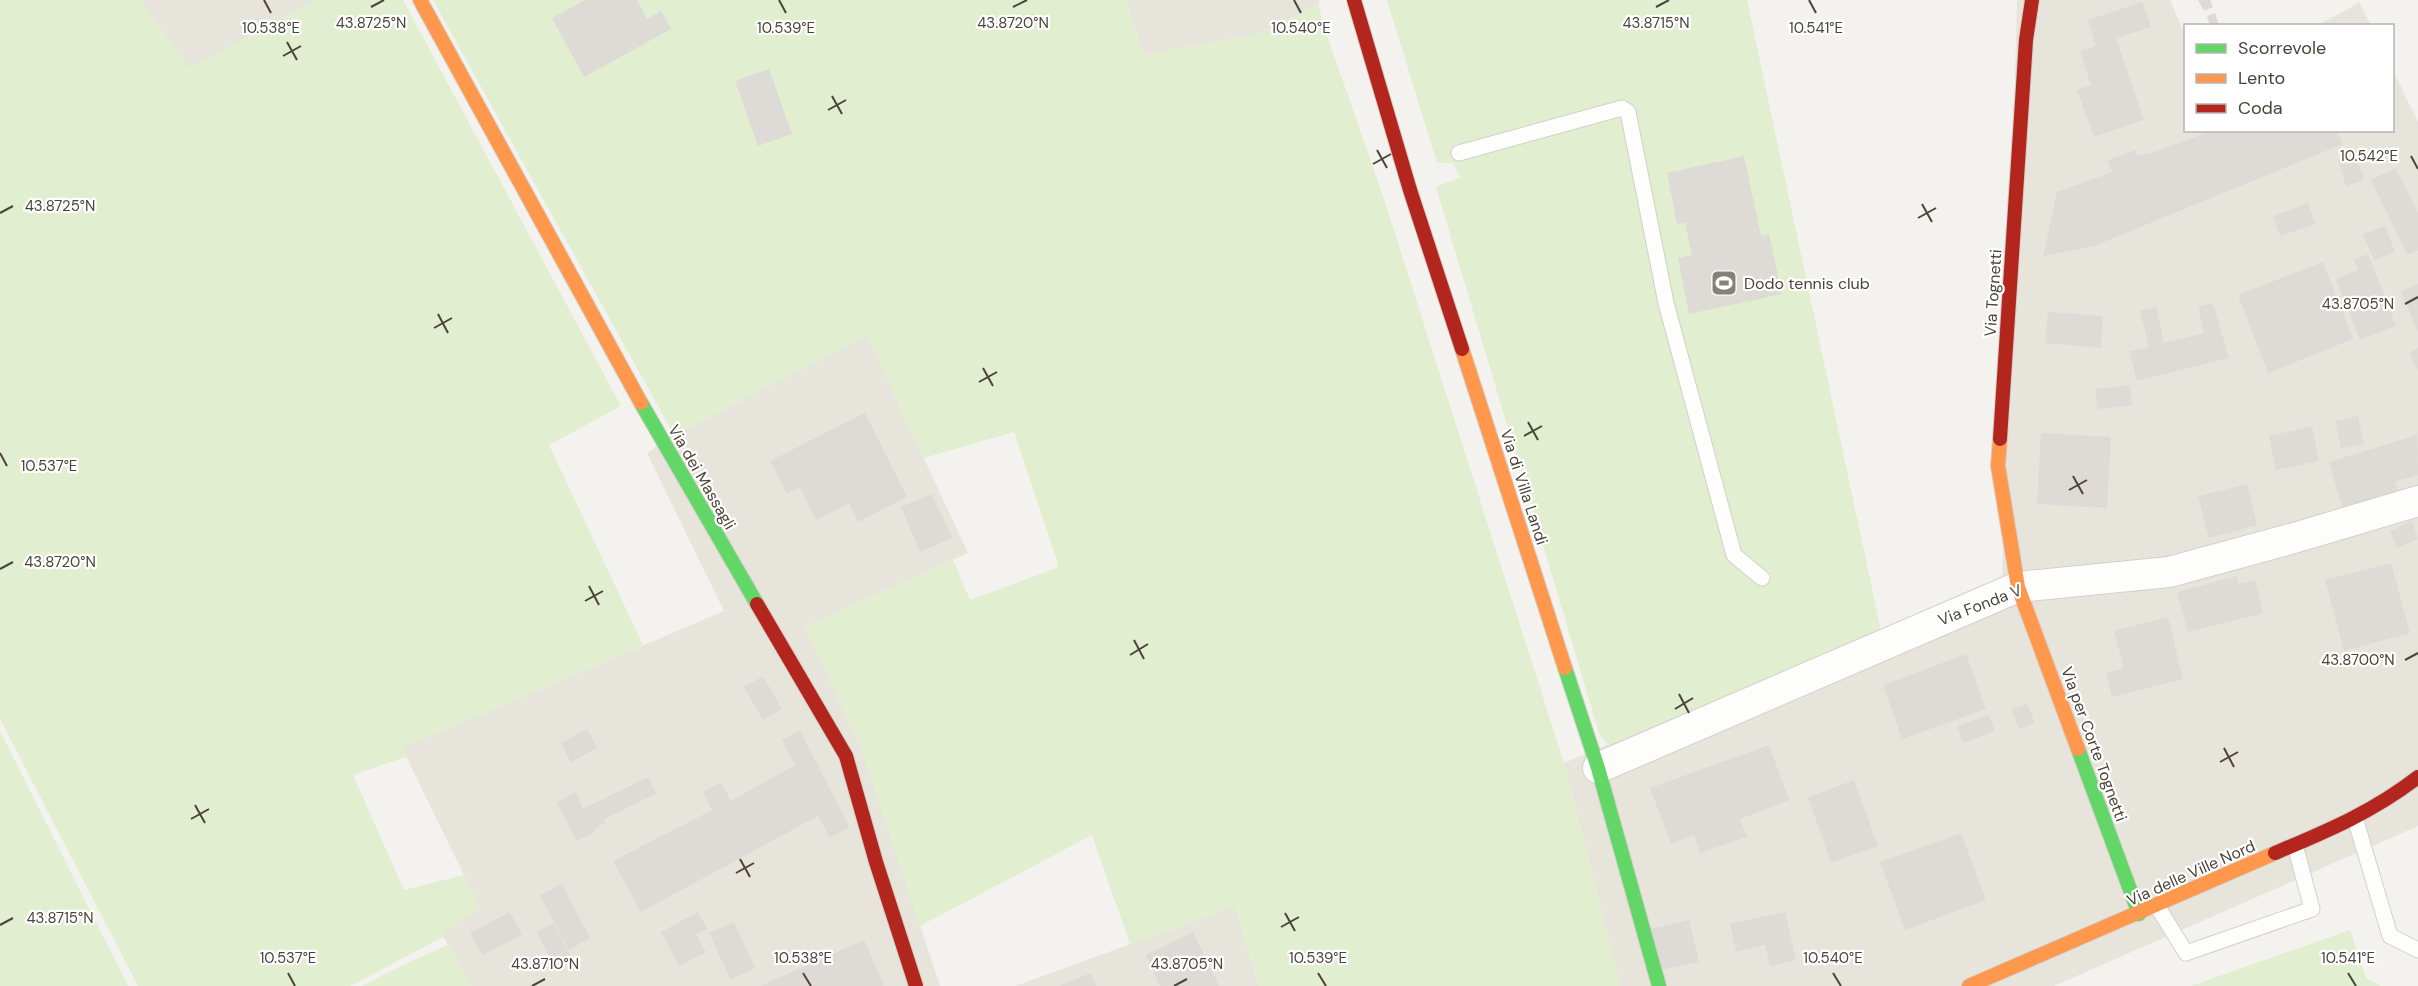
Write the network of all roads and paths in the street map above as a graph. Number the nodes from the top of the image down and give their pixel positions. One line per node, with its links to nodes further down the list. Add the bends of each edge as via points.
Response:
1 (420, 0): 15 (street, Via dei Massagli, via 621,369 846,756)
2 (1354, 0): 8 (street, Via di Villa Landi, via 1410,190)
3 (2032, 0): 7 (street, Via Tognetti, via 2026,40 1998,466)
4 (1459, 153): 6 (lane, via 1622,108 1628,112 1666,303 1734,555)
5 (2418, 501): 7 (street, Via Fonda V, via 2169,572)
6 (1762, 578)
7 (2018, 587): 8 (street, Via Fonda V); 13 (street, Via per Corte Tognetti)
8 (1598, 768): 16 (street, Via di Villa Landi)
9 (2418, 777): 10 (street, Via delle Ville Nord, via 2390,799)
10 (2355, 818): 11 (street, Via delle Ville Nord); 14 (lane, via 2390,936)
11 (2295, 846): 12 (street, Via delle Ville Nord); 12 (lane, via 2312,909 2186,953)
12 (2157, 906): 13 (street, Via delle Ville Nord)
13 (2139, 914): 17 (street, Via delle Ville Nord)
14 (2418, 950)
15 (916, 986)
16 (1659, 986)
17 (1970, 986)

